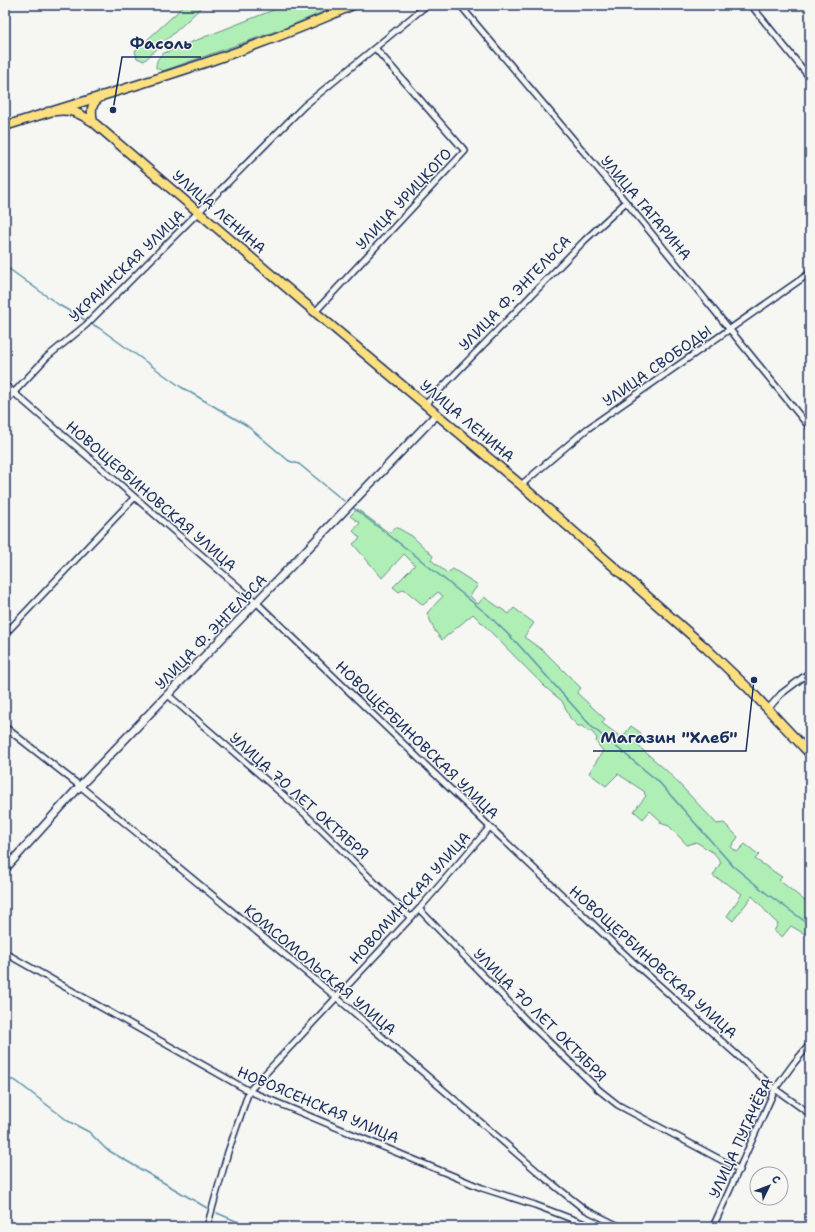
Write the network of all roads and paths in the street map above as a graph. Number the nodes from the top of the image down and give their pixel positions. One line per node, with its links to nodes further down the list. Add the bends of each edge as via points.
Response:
1 (353, 5): 7 (main road, via 298,29)
2 (427, 5): 5 (street, УКРАИНСКАЯ УЛИЦА)
3 (460, 5): 12 (street, УЛИЦА ГАГАРИНА)
4 (751, 5): 6 (street)
5 (375, 48): 13 (street, УКРАИНСКАЯ УЛИЦА, via 304,106); 15 (street, УЛИЦА УРИЦКОГО, via 465,151)
6 (810, 78)
7 (106, 94): 8 (main road); 10 (main road, via 93,103)
8 (80, 103): 9 (main road); 10 (main road)
9 (48, 112): 10 (main road, via 68,110); 11 (main road)
10 (93, 122): 13 (main road, УЛИЦА ЛЕНИНА)
11 (5, 126)
12 (626, 202): 16 (street, УЛИЦА ГАГАРИНА); 20 (street, УЛИЦА Ф. ЭНГЕЛЬСА, via 585,240)
13 (199, 212): 15 (main road, УЛИЦА ЛЕНИНА); 18 (street, УКРАИНСКАЯ УЛИЦА, via 86,325 47,357)
14 (810, 273): 16 (street, УЛИЦА СВОБОДЫ)
15 (315, 312): 20 (main road, УЛИЦА ЛЕНИНА)
16 (730, 330): 22 (street, УЛИЦА ГАГАРИНА); 23 (street, УЛИЦА СВОБОДЫ, via 587,429)
17 (5, 385): 18 (street, НОВОЩЕРБИНОВСКАЯ УЛИЦА)
18 (14, 393): 19 (street, УКРАИНСКАЯ УЛИЦА); 24 (street, НОВОЩЕРБИНОВСКАЯ УЛИЦА)
19 (5, 402)
20 (426, 404): 21 (main road, УЛИЦА ЛЕНИНА)
21 (437, 414): 23 (main road, УЛИЦА ЛЕНИНА); 25 (main road, УЛИЦА Ф. ЭНГЕЛЬСА)
22 (810, 428)
23 (521, 485): 29 (main road, УЛИЦА ЛЕНИНА, via 706,648)
24 (134, 498): 25 (street, НОВОЩЕРБИНОВСКАЯ УЛИЦА); 26 (street)
25 (257, 602): 28 (main road, УЛИЦА Ф. ЭНГЕЛЬСА); 33 (street, НОВОЩЕРБИНОВСКАЯ УЛИЦА)
26 (5, 634)
27 (810, 672): 29 (street, via 781,694)
28 (168, 694): 32 (main road, УЛИЦА Ф. ЭНГЕЛЬСА); 36 (street, УЛИЦА 70 ЛЕТ ОКТЯБРЯ, via 304,813)
29 (768, 709): 31 (main road, УЛИЦА ЛЕНИНА)
30 (5, 728): 32 (street, КОМСОМОЛЬСКАЯ УЛИЦА)
31 (810, 754)
32 (80, 786): 34 (main road, УЛИЦА Ф. ЭНГЕЛЬСА); 38 (street, КОМСОМОЛЬСКАЯ УЛИЦА)
33 (490, 827): 35 (street, НОВОМИНСКАЯ УЛИЦА); 40 (street, НОВОЩЕРБИНОВСКАЯ УЛИЦА, via 632,961)
34 (5, 869)
35 (419, 909): 36 (street, НОВОМИНСКАЯ УЛИЦА); 43 (street, УЛИЦА 70 ЛЕТ ОКТЯБРЯ, via 598,1090 629,1111)
36 (410, 918): 38 (street, НОВОМИНСКАЯ УЛИЦА)
37 (5, 953): 41 (street, НОВОЯСЕНСКАЯ УЛИЦА)
38 (336, 997): 41 (street, НОВОМИНСКАЯ УЛИЦА); 46 (street, КОМСОМОЛЬСКАЯ УЛИЦА, via 545,1178 584,1209)
39 (810, 1044): 40 (street, УЛИЦА ПУГАЧЁВА)
40 (775, 1089): 42 (street, НОВОЩЕРБИНОВСКАЯ УЛИЦА); 43 (street, УЛИЦА ПУГАЧЁВА)
41 (249, 1091): 44 (street, НОВОМИНСКАЯ УЛИЦА, via 228,1152); 45 (street, НОВОЯСЕНСКАЯ УЛИЦА, via 482,1188)
42 (810, 1114)
43 (740, 1170): 47 (street, УЛИЦА ПУГАЧЁВА)
44 (207, 1227)
45 (593, 1227)
46 (621, 1227)
47 (713, 1227)

